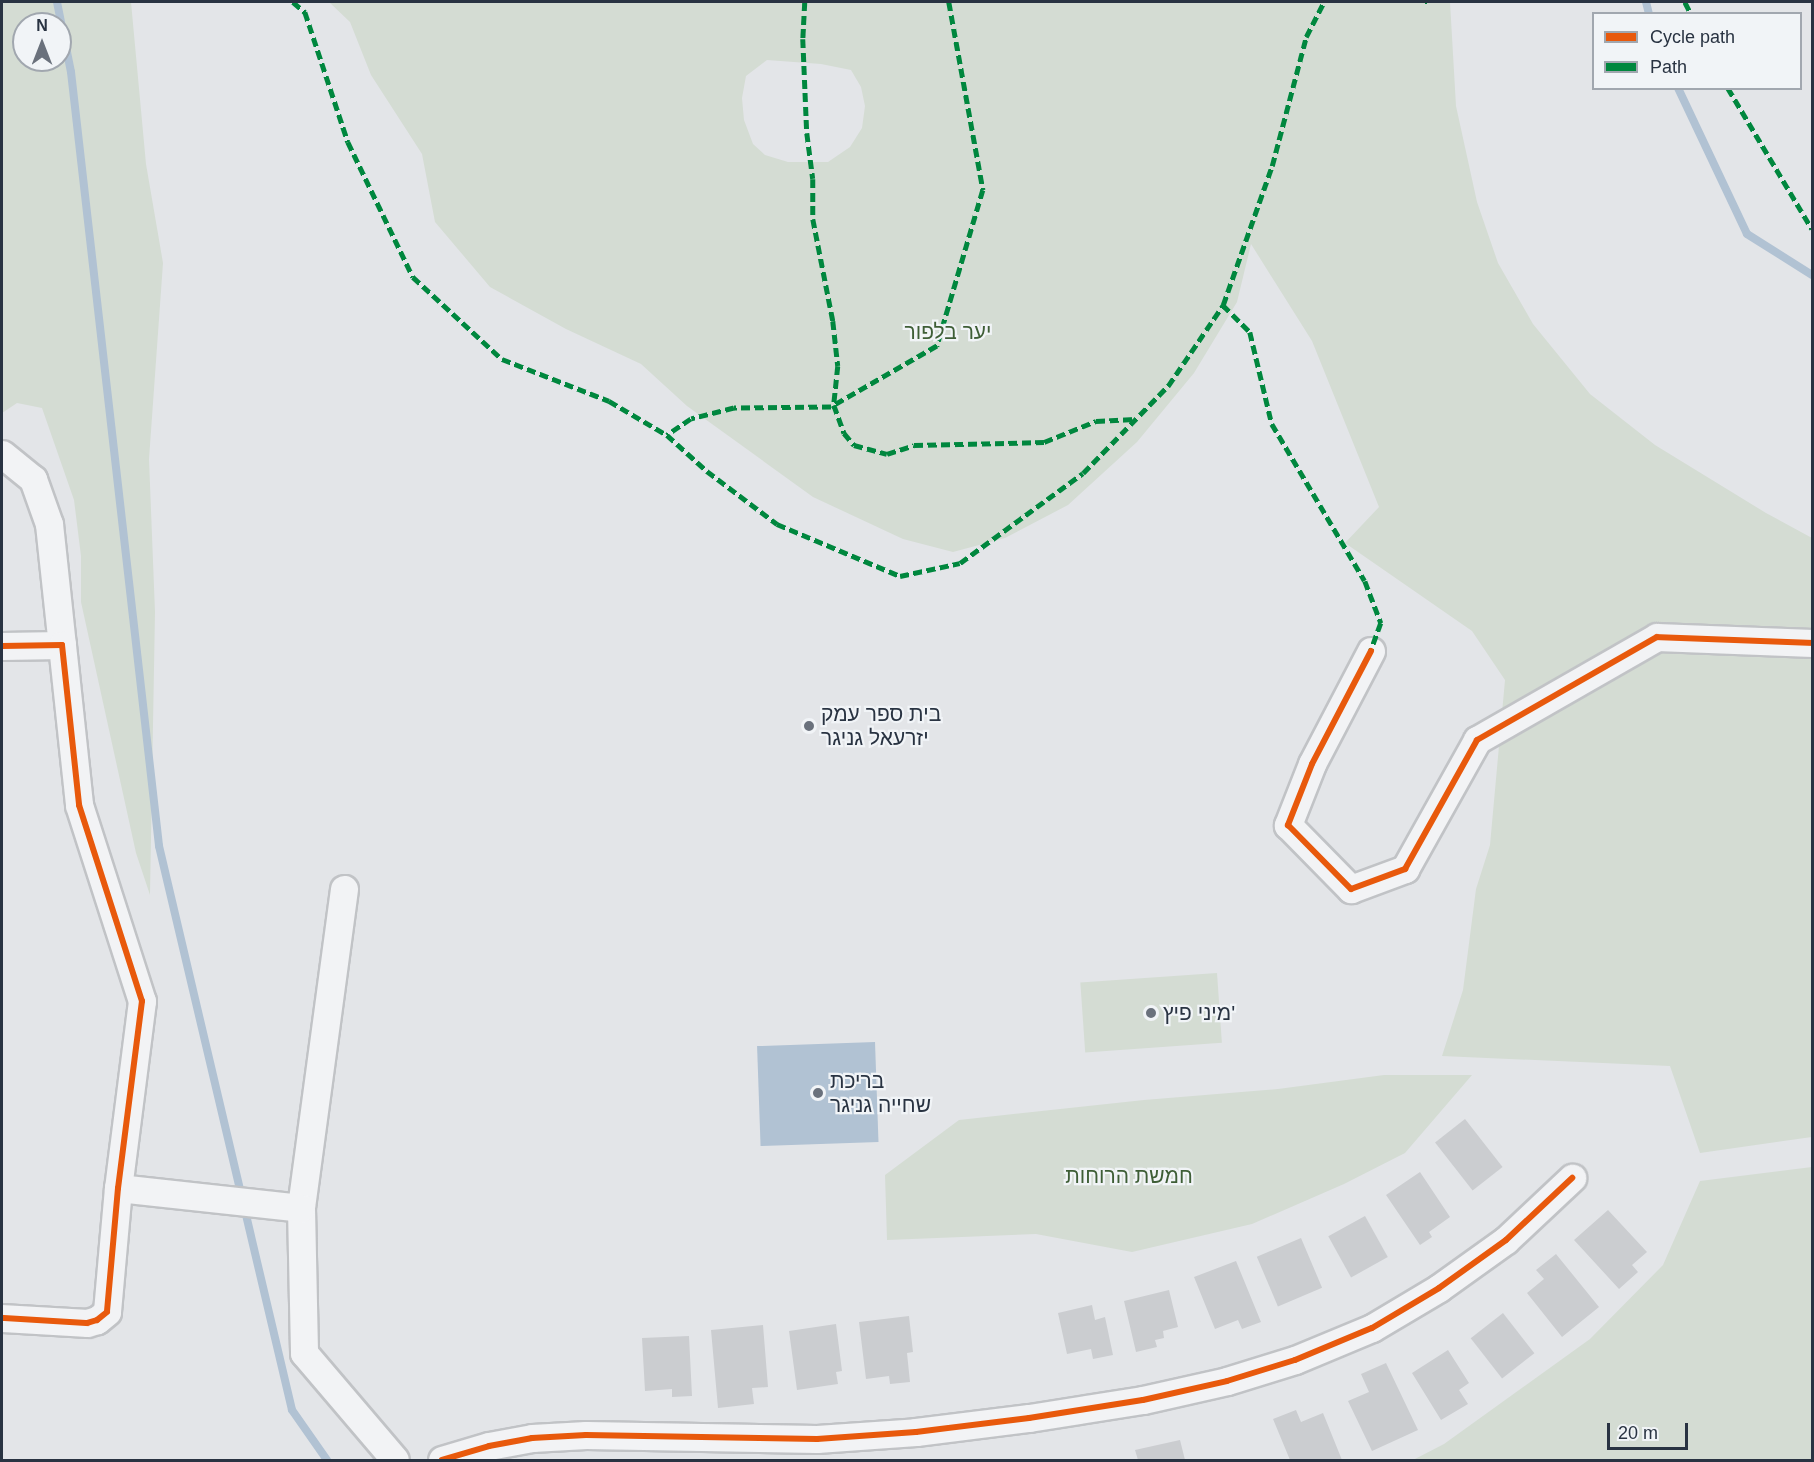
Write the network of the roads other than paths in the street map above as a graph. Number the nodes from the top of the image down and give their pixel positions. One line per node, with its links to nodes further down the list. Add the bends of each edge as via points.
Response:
1 (2, 454): 3 (street, via 33,479 50,524)
2 (1812, 643): 5 (street, via 1657,637 1477,740 1406,869 1351,890 1288,825 1312,764)
3 (62, 645): 4 (street); 8 (street, via 79,804 142,1001)
4 (2, 646)
5 (1371, 651)
6 (344, 890): 9 (street)
7 (1572, 1178): 12 (street, via 1506,1240 1430,1294 1372,1328 1295,1360 1227,1381 1121,1403 916,1432 817,1439 586,1435 532,1438)
8 (118, 1188): 9 (street); 10 (street, via 107,1312 87,1323)
9 (301, 1208): 11 (street, via 304,1353)
10 (2, 1318)
11 (395, 1461)
12 (442, 1461)

